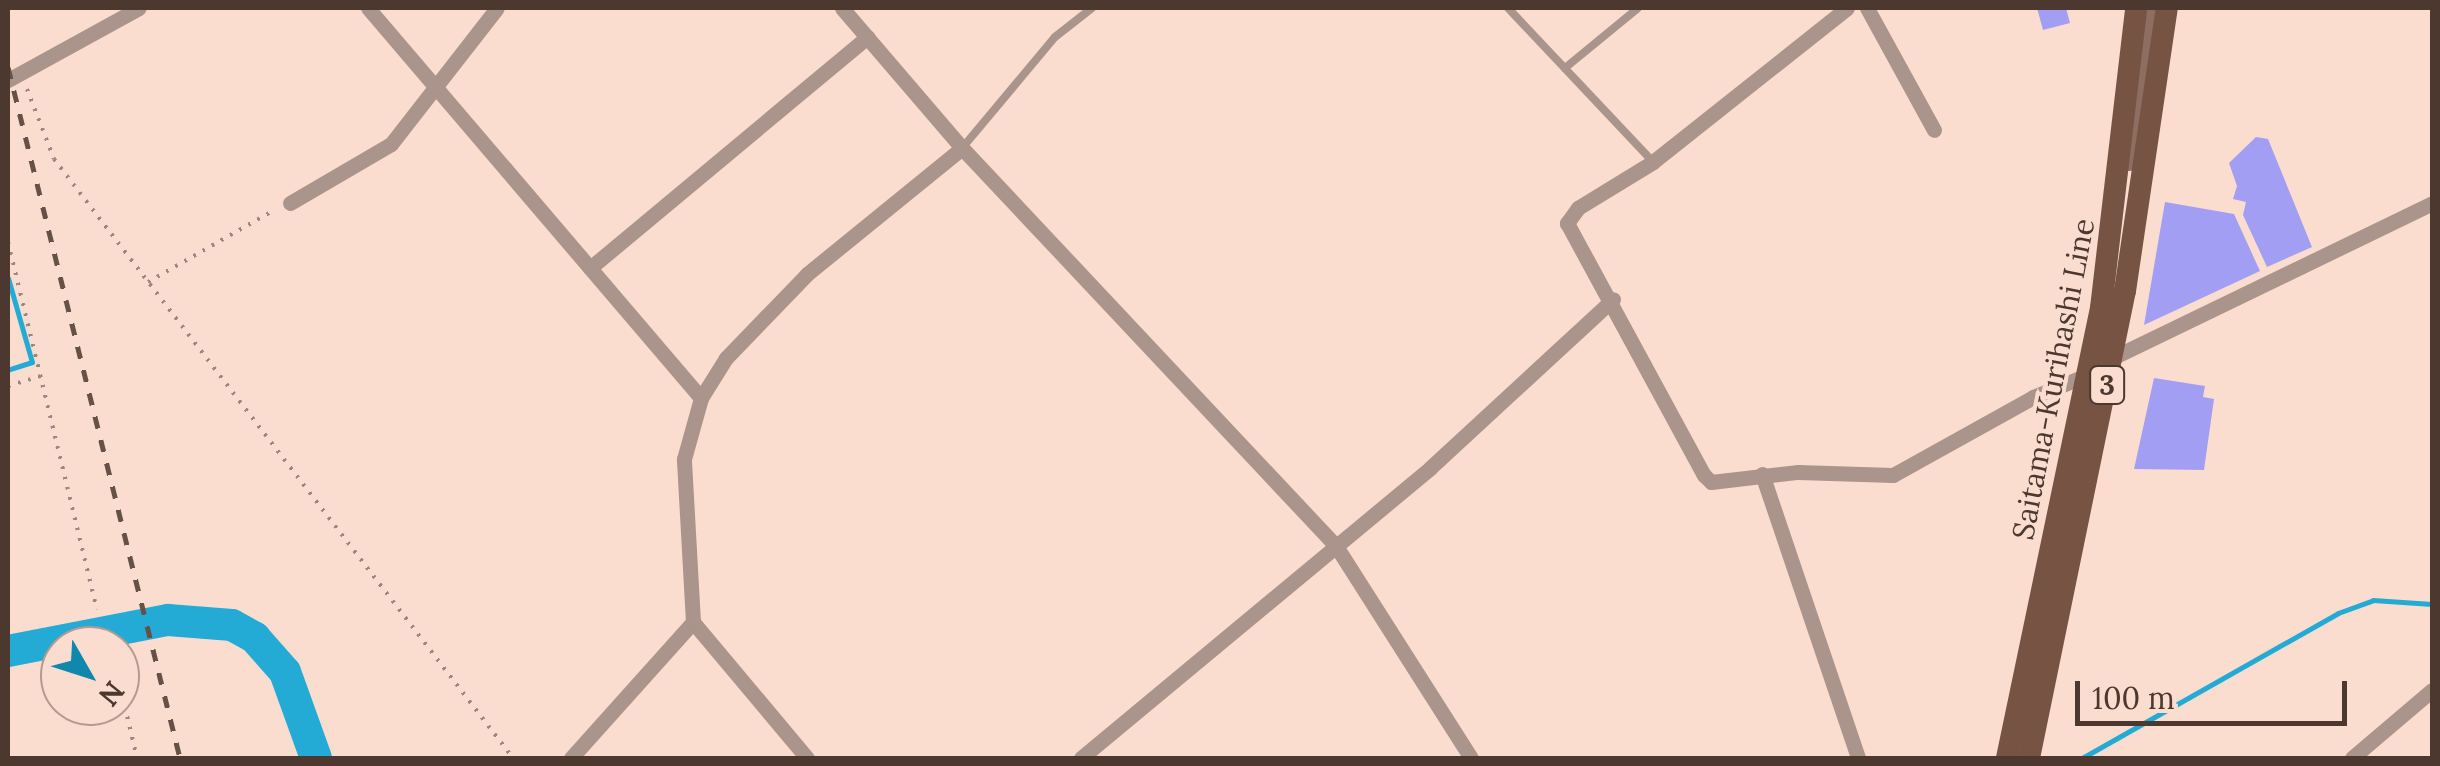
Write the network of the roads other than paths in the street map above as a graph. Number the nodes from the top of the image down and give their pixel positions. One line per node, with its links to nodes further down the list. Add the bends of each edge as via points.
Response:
1 (139, 8): 15 (street)
2 (368, 8): 16 (street)
3 (497, 8): 16 (street)
4 (842, 8): 13 (street)
5 (1092, 8): 18 (lane, via 1055,37)
6 (1508, 8): 14 (lane)
7 (1638, 8): 14 (lane)
8 (1847, 8): 19 (street)
9 (1867, 8): 17 (street)
10 (2136, 8): 22 (main road, Saitama-Kurihashi Line / 3, via 2116,161)
11 (2150, 8): 22 (street)
12 (2167, 8): 25 (main road, Saitama-Kurihashi Line / 3)
13 (867, 37): 18 (street); 23 (street)
14 (1566, 68): 19 (lane)
15 (15, 78)
16 (435, 86): 20 (street, via 390,144); 23 (street)
17 (1934, 130)
18 (962, 148): 27 (street, via 808,274 726,358); 29 (street)
19 (1653, 162): 24 (street, via 1578,208 1568,223)
20 (290, 203)
21 (2432, 203): 25 (street)
22 (2116, 216): 26 (main road, Saitama-Kurihashi Line / 3)
23 (590, 268): 27 (street)
24 (1612, 299): 28 (street, via 1704,475 1710,482); 29 (street)
25 (2112, 358): 38 (main road, Saitama-Kurihashi Line / 3)
26 (2087, 376): 28 (street, via 2033,397 1894,475); 37 (main road, Saitama-Kurihashi Line / 3)
27 (702, 398): 30 (street, via 684,458)
28 (1762, 474): 36 (street)
29 (1336, 546): 34 (street); 35 (street)
30 (693, 622): 32 (street); 33 (street)
31 (2432, 690): 39 (street)
32 (571, 758)
33 (807, 758)
34 (1081, 758)
35 (1471, 758)
36 (1858, 758)
37 (2007, 758)
38 (2030, 758)
39 (2352, 758)

